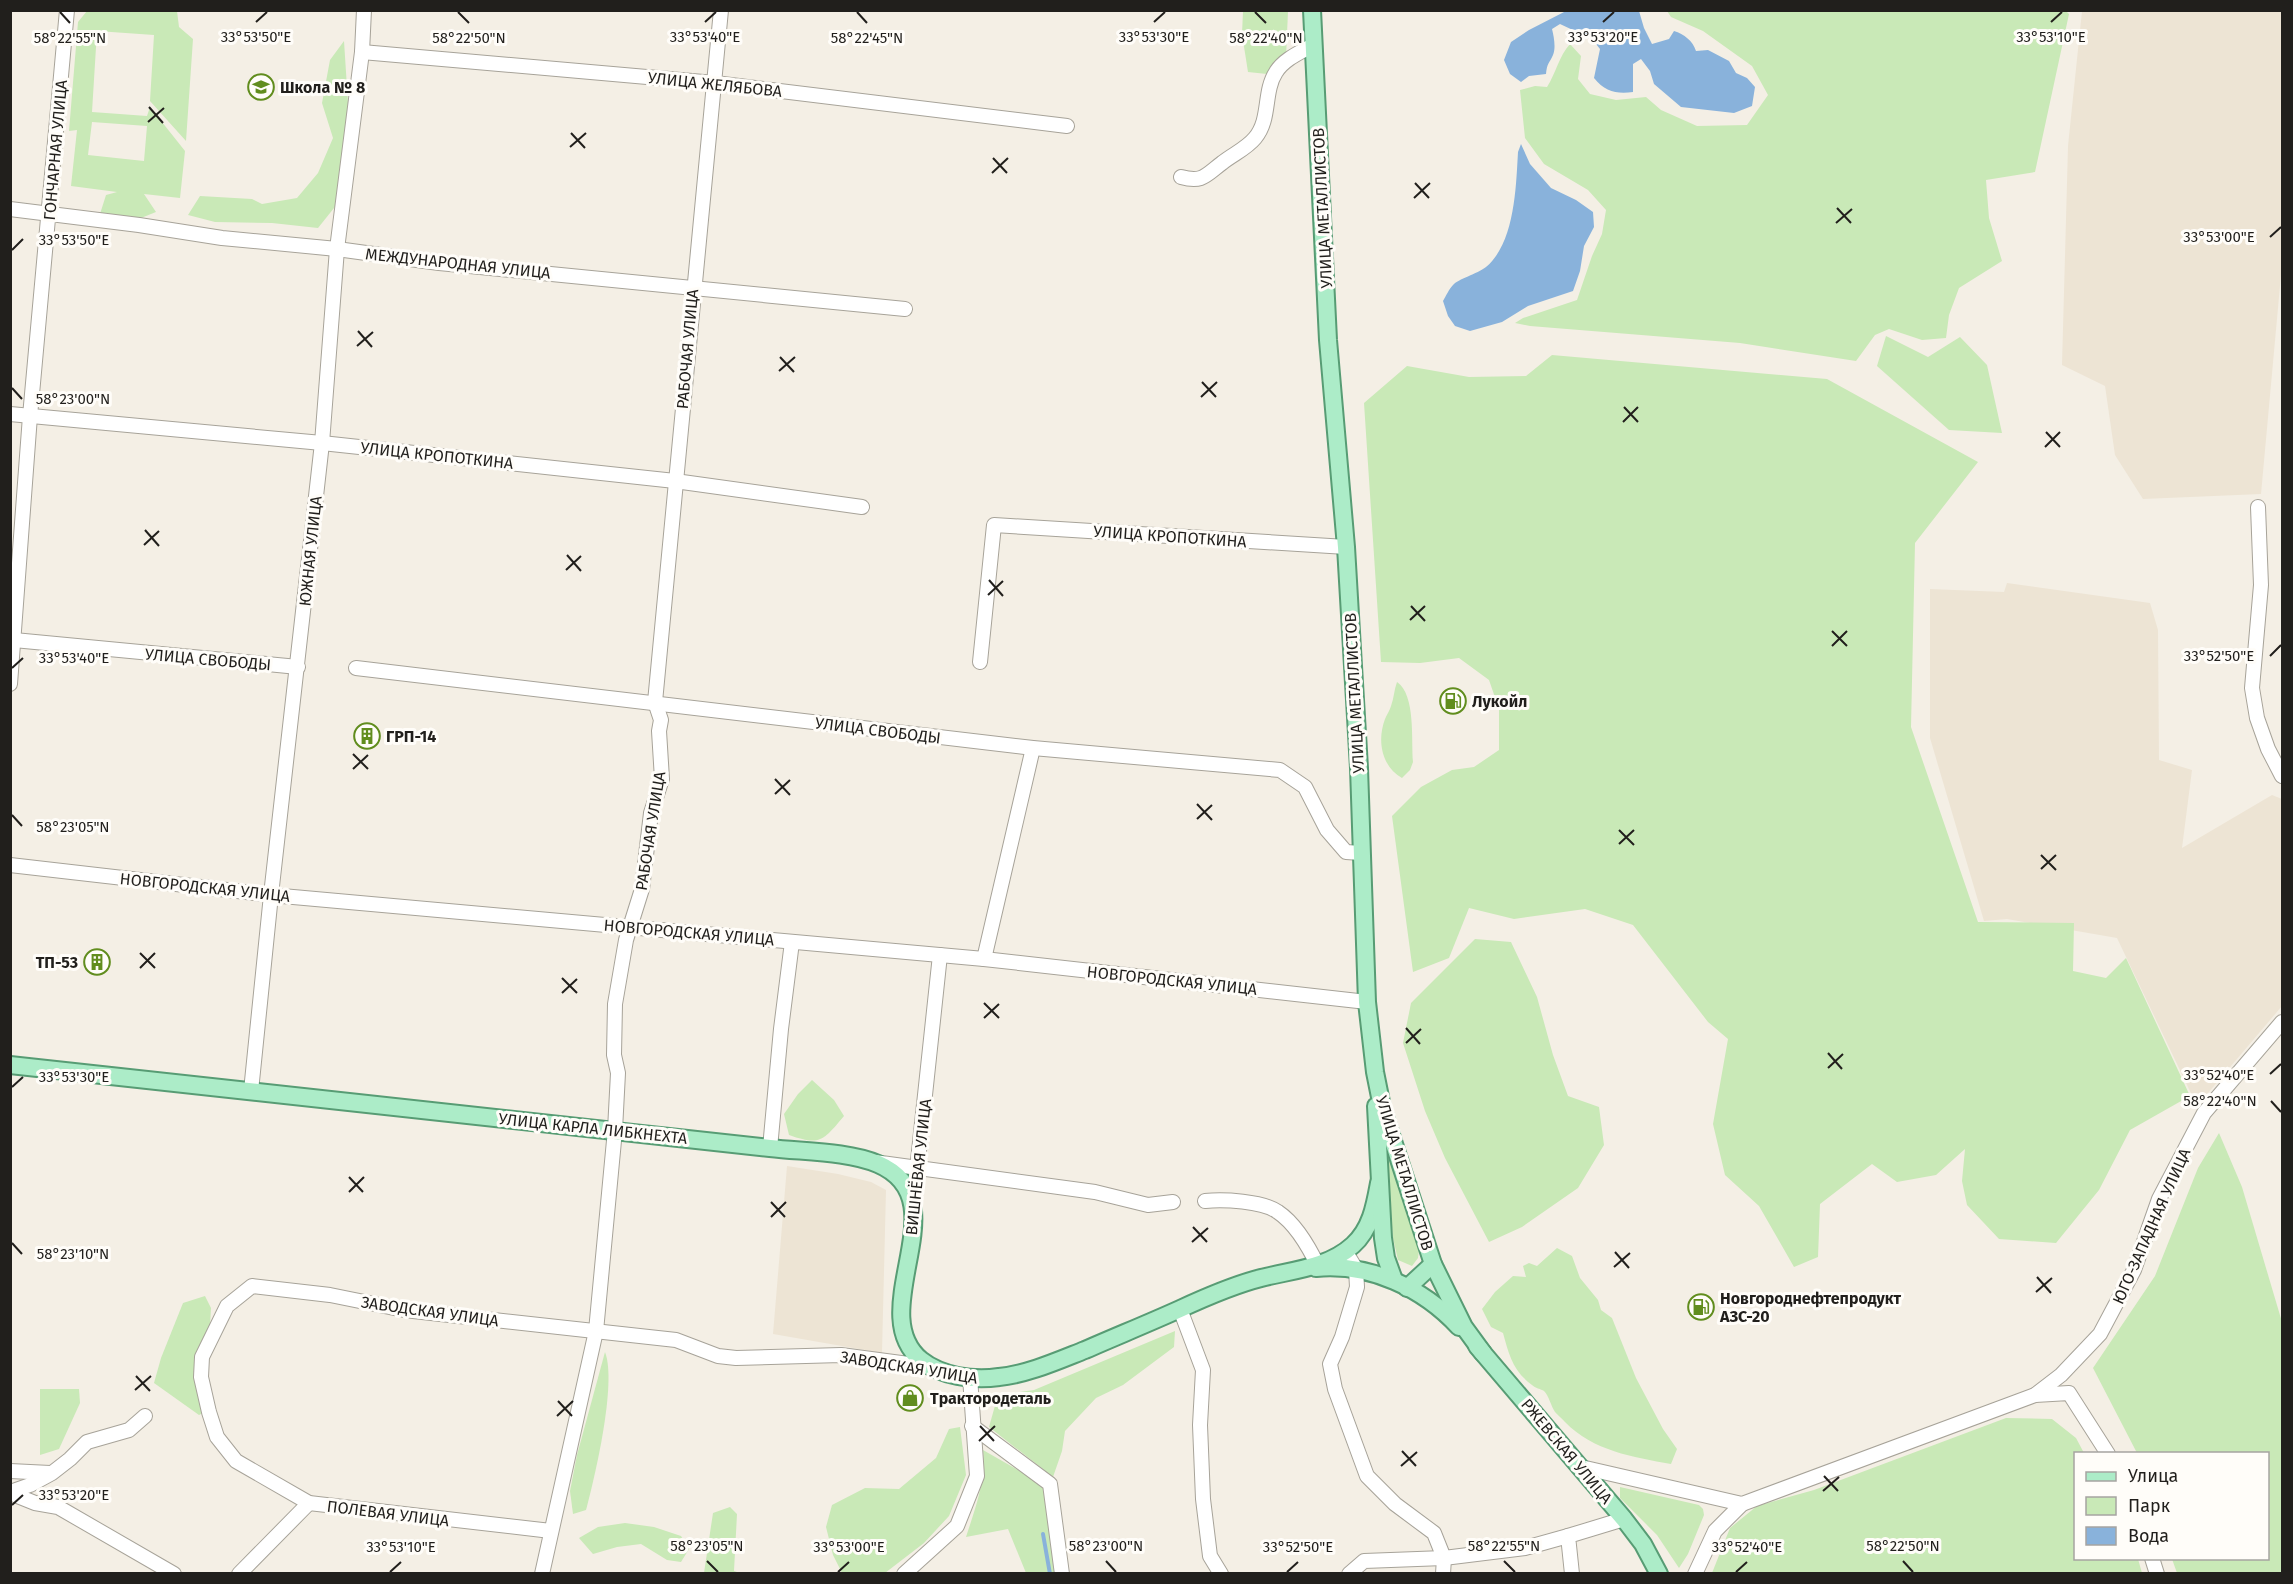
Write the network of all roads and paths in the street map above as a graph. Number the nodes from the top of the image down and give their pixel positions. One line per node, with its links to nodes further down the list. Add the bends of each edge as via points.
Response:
1 (68, 10): 11 (street, ГОНЧАРНАЯ УЛИЦА)
2 (364, 10): 6 (street, ЮЖНАЯ УЛИЦА)
3 (721, 10): 7 (street, РАБОЧАЯ УЛИЦА)
4 (1312, 10): 5 (main road, УЛИЦА МЕТАЛЛИСТОВ)
5 (1313, 45): 9 (street, via 1283,63 1273,76 1257,136 1206,177); 21 (main road, УЛИЦА МЕТАЛЛИСТОВ, via 1328,340)
6 (362, 52): 7 (street, УЛИЦА ЖЕЛЯБОВА); 12 (street, ЮЖНАЯ УЛИЦА)
7 (715, 83): 8 (street, УЛИЦА ЖЕЛЯБОВА); 13 (street, РАБОЧАЯ УЛИЦА)
8 (1066, 126)
9 (1181, 177)
10 (10, 209): 11 (street, МЕЖДУНАРОДНАЯ УЛИЦА)
11 (49, 213): 12 (street, МЕЖДУНАРОДНАЯ УЛИЦА); 16 (street, ГОНЧАРНАЯ УЛИЦА)
12 (337, 249): 13 (street, МЕЖДУНАРОДНАЯ УЛИЦА); 17 (street, ЮЖНАЯ УЛИЦА)
13 (693, 288): 14 (street, МЕЖДУНАРОДНАЯ УЛИЦА); 18 (street, РАБОЧАЯ УЛИЦА)
14 (906, 309)
15 (10, 414): 16 (street, УЛИЦА КРОПОТКИНА)
16 (30, 416): 17 (street, УЛИЦА КРОПОТКИНА); 22 (street, ГОНЧАРНАЯ УЛИЦА)
17 (322, 443): 18 (street, УЛИЦА КРОПОТКИНА); 24 (street, ЮЖНАЯ УЛИЦА)
18 (675, 481): 19 (street, УЛИЦА КРОПОТКИНА); 27 (street, РАБОЧАЯ УЛИЦА)
19 (862, 507)
20 (2258, 507): 29 (street, via 2261,585 2252,688 2257,717)
21 (1346, 547): 23 (street, УЛИЦА КРОПОТКИНА, via 994,525); 30 (main road, УЛИЦА МЕТАЛЛИСТОВ)
22 (12, 639): 24 (street, УЛИЦА СВОБОДЫ); 26 (street, ГОНЧАРНАЯ УЛИЦА)
23 (981, 662)
24 (298, 667): 32 (street, ЮЖНАЯ УЛИЦА)
25 (356, 668): 27 (street, УЛИЦА СВОБОДЫ)
26 (10, 684)
27 (655, 702): 28 (street, УЛИЦА СВОБОДЫ); 33 (street, РАБОЧАЯ УЛИЦА, via 662,720 662,779 651,813 642,889)
28 (1033, 748): 30 (street, УЛИЦА СВОБОДЫ, via 1280,770 1305,787 1328,831 1346,852); 36 (street)
29 (2283, 776)
30 (1361, 853): 37 (main road, УЛИЦА МЕТАЛЛИСТОВ)
31 (10, 865): 32 (street, НОВГОРОДСКАЯ УЛИЦА)
32 (271, 894): 33 (street, НОВГОРОДСКАЯ УЛИЦА); 41 (street, ЮЖНАЯ УЛИЦА)
33 (630, 926): 34 (street, НОВГОРОДСКАЯ УЛИЦА); 42 (street, РАБОЧАЯ УЛИЦА, via 615,1004)
34 (792, 942): 35 (street, НОВГОРОДСКАЯ УЛИЦА); 43 (street)
35 (940, 955): 36 (street, НОВГОРОДСКАЯ УЛИЦА); 45 (street, ВИШНЁВАЯ УЛИЦА)
36 (984, 959): 37 (street, НОВГОРОДСКАЯ УЛИЦА)
37 (1367, 1002): 40 (main road, УЛИЦА МЕТАЛЛИСТОВ)
38 (2283, 1022): 59 (street, ЮГО-ЗАПАДНАЯ УЛИЦА, via 2204,1113 2159,1199 2134,1270 2100,1334)
39 (10, 1065): 41 (main road, УЛИЦА КАРЛА ЛИБКНЕХТА)
40 (1375, 1072): 46 (main road); 51 (main road, УЛИЦА МЕТАЛЛИСТОВ, via 1382,1107)
41 (251, 1091): 42 (main road, УЛИЦА КАРЛА ЛИБКНЕХТА)
42 (615, 1130): 43 (main road, УЛИЦА КАРЛА ЛИБКНЕХТА); 56 (street, РАБОЧАЯ УЛИЦА)
43 (770, 1148): 44 (main road, УЛИЦА КАРЛА ЛИБКНЕХТА)
44 (869, 1161): 45 (street, УЛИЦА КАРЛА ЛИБКНЕХТА); 49 (main road, via 903,1182)
45 (917, 1167): 48 (street, УЛИЦА КАРЛА ЛИБКНЕХТА, via 1095,1192 1148,1204); 49 (street, ВИШНЁВАЯ УЛИЦА)
46 (1379, 1183): 50 (main road, via 1367,1227); 54 (main road, via 1386,1258)
47 (1205, 1201): 52 (street, via 1232,1199 1277,1210)
48 (1173, 1202)
49 (913, 1208): 58 (main road, ВИШНЁВАЯ УЛИЦА, via 901,1318 913,1352)
50 (1345, 1251): 52 (main road); 53 (street)
51 (1433, 1264): 54 (main road); 57 (main road, УЛИЦА МЕТАЛЛИСТОВ, via 1464,1327)
52 (1318, 1266): 53 (main road); 55 (main road, ЗАВОДСКАЯ УЛИЦА, via 1258,1278)
53 (1356, 1269): 54 (main road); 76 (street, via 1353,1303 1330,1364 1335,1389 1367,1476 1395,1504 1434,1533)
54 (1401, 1284): 57 (main road, via 1452,1320)
55 (1180, 1309): 60 (main road, ЗАВОДСКАЯ УЛИЦА, via 1036,1368 997,1378); 82 (street, via 1203,1370 1203,1499 1210,1556)
56 (596, 1331): 58 (street, ЗАВОДСКАЯ УЛИЦА, via 676,1340 718,1356 736,1358 841,1355); 66 (street, ЗАВОДСКАЯ УЛИЦА, via 404,1310 330,1295 252,1286 227,1306 202,1357 201,1377 208,1412 217,1437); 74 (street, РАБОЧАЯ УЛИЦА)
57 (1483, 1353): 67 (main road, РЖЕВСКАЯ УЛИЦА)
58 (933, 1367): 60 (main road, ЗАВОДСКАЯ УЛИЦА)
59 (2061, 1375): 61 (street); 62 (street, ЮГО-ЗАПАДНАЯ УЛИЦА)
60 (970, 1377): 64 (street)
61 (2069, 1393): 62 (street); 65 (street)
62 (2035, 1395): 72 (street)
63 (145, 1416): 69 (street, via 129,1430 87,1442)
64 (972, 1426): 80 (street, via 977,1476 957,1526); 81 (street, via 1050,1484)
65 (2107, 1452)
66 (236, 1461): 71 (street, ПОЛЕВАЯ УЛИЦА)
67 (1581, 1467): 72 (street); 73 (main road, РЖЕВСКАЯ УЛИЦА)
68 (10, 1471): 69 (street)
69 (52, 1473): 70 (street)
70 (10, 1493): 77 (street, via 58,1507)
71 (309, 1503): 74 (street, ПОЛЕВАЯ УЛИЦА); 78 (street)
72 (1742, 1504): 87 (street, via 1715,1531)
73 (1624, 1519): 75 (street, РЖЕВСКАЯ УЛИЦА); 86 (main road, РЖЕВСКАЯ УЛИЦА, via 1644,1544)
74 (551, 1531): 79 (street, РАБОЧАЯ УЛИЦА)
75 (1568, 1536): 76 (street, РЖЕВСКАЯ УЛИЦА, via 1525,1548); 85 (street)
76 (1444, 1558): 83 (street, РЖЕВСКАЯ УЛИЦА, via 1364,1561); 84 (street)
77 (174, 1574)
78 (239, 1574)
79 (542, 1574)
80 (904, 1574)
81 (1062, 1574)
82 (1221, 1574)
83 (1349, 1574)
84 (1443, 1574)
85 (1572, 1574)
86 (1659, 1574)
87 (1695, 1574)

